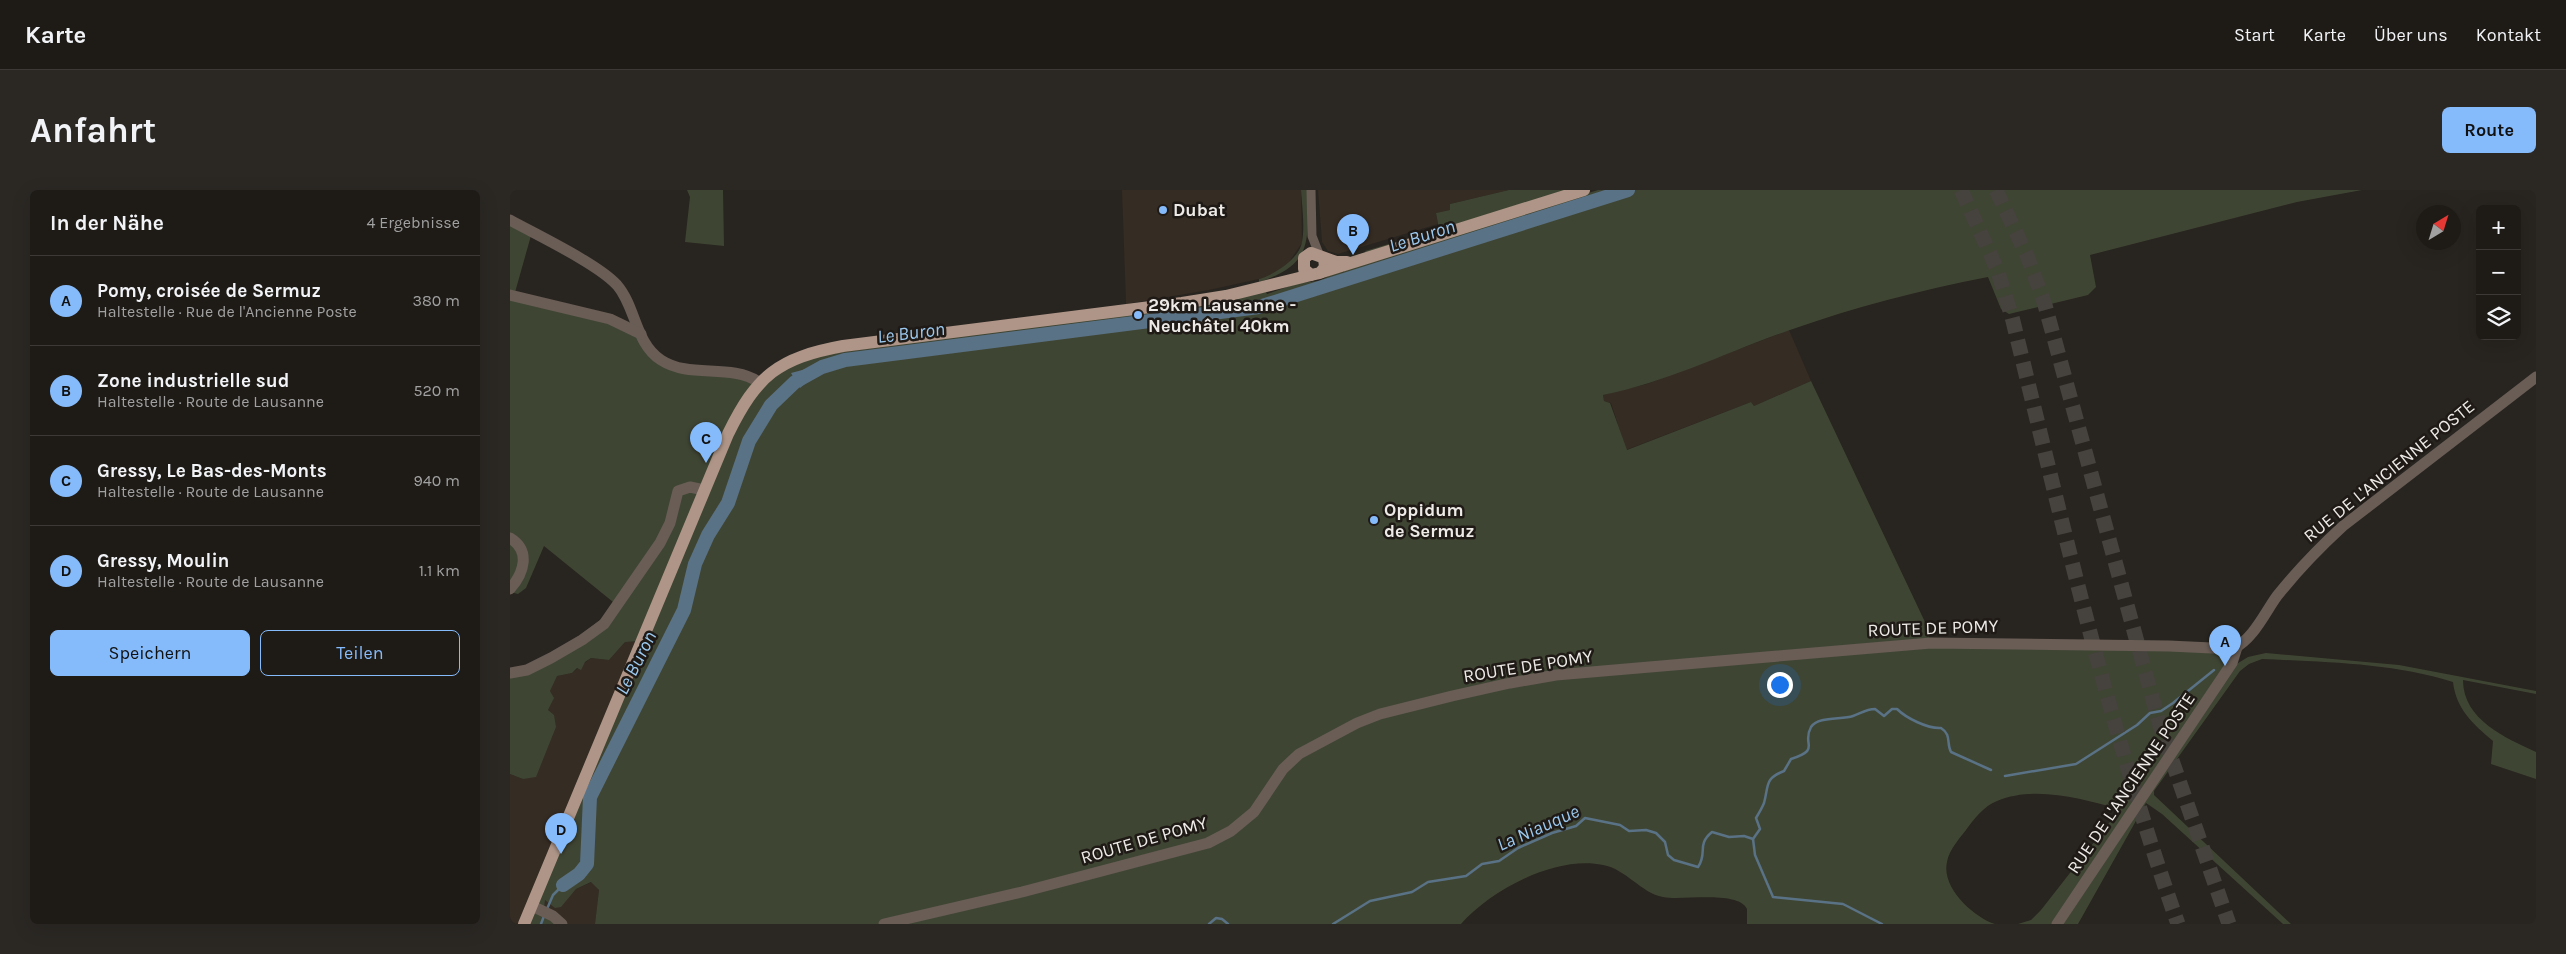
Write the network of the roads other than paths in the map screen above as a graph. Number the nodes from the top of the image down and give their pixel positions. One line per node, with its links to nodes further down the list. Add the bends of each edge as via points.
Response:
1 (1311, 190): 4 (street)
2 (1584, 190): 7 (main road)
3 (510, 220): 11 (street, via 604,274 617,285)
4 (1312, 236): 5 (street); 6 (street)
5 (1321, 256): 6 (main road, via 1311,253); 7 (main road, via 1340,262); 8 (main road, via 1325,267)
6 (1304, 258): 8 (main road, via 1304,269); 9 (main road, via 1292,271)
7 (1355, 262): 8 (main road)
8 (1316, 274): 9 (main road)
9 (1264, 286): 15 (main road, via 1226,296 1172,304 827,349 787,362)
10 (510, 295): 12 (street)
11 (627, 302): 12 (street); 13 (street)
12 (619, 322): 13 (street)
13 (641, 334): 15 (street, via 653,354 667,363 687,369 742,375)
14 (2536, 377): 19 (street, RUE DE L'ANCIENNE POSTE, via 2343,526 2314,553 2277,597 2252,635)
15 (759, 382): 16 (main road, via 737,416)
16 (704, 490): 20 (street, via 690,486 678,491 666,533 604,624 551,658 527,670); 21 (main road)
17 (510, 538): 18 (street, via 519,546 524,559 521,572)
18 (510, 589)
19 (2237, 647): 24 (street, ROUTE DE POMY, via 1931,643 1556,675 1510,683 1374,716 1328,737 1299,754 1283,769 1244,822 1208,843); 25 (street, RUE DE L'ANCIENNE POSTE, via 2232,663)
20 (510, 673)
21 (536, 908): 22 (main road); 23 (street)
22 (524, 924)
23 (562, 924)
24 (884, 924)
25 (2057, 924)

